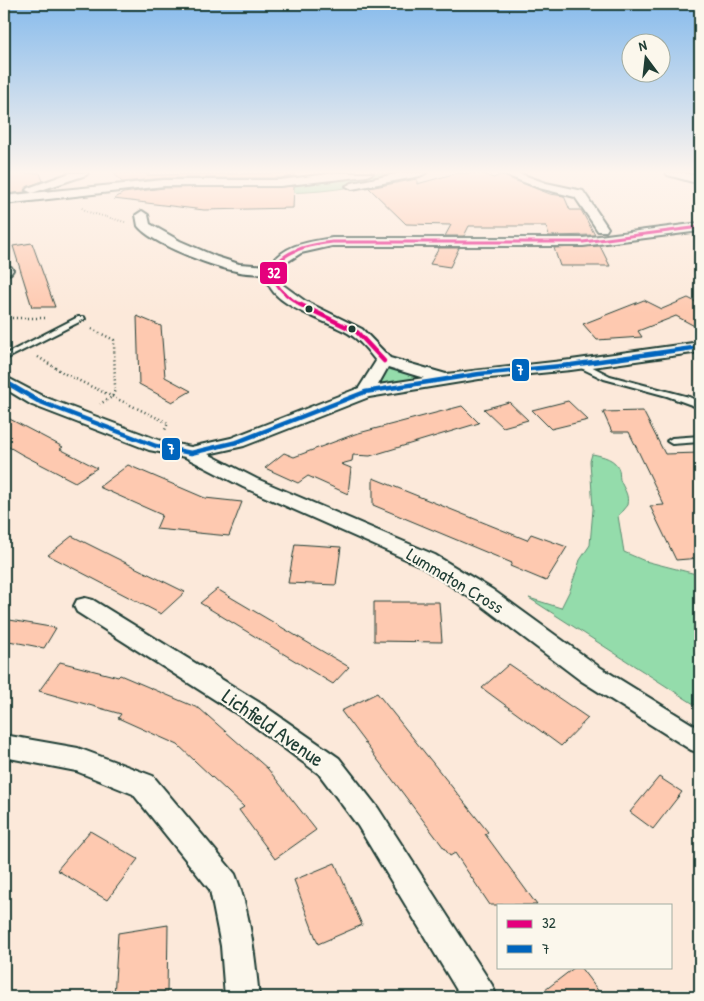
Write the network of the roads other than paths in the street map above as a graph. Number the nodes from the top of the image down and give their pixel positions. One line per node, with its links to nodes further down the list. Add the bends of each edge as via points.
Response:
1 (143, 219): 5 (street, via 144,226 156,235 234,267)
2 (597, 220): 4 (street)
3 (700, 227): 5 (street, via 583,242 332,242 295,251)
4 (602, 228)
5 (273, 270): 9 (street, via 273,280 283,293 352,329 367,340)
6 (79, 320): 8 (lane)
7 (700, 347): 10 (street)
8 (4, 358)
9 (384, 361): 11 (street); 13 (street)
10 (580, 364): 11 (street); 14 (lane, via 593,373 685,397)
11 (447, 379): 13 (street)
12 (4, 381): 17 (street, via 38,401 79,417 156,446)
13 (365, 392): 17 (street, via 237,442)
14 (700, 405)
15 (700, 438): 16 (lane)
16 (672, 441)
17 (191, 453): 19 (street, Lummaton Cross, via 250,483 426,560 485,596 589,673)
18 (85, 606): 22 (street, Lichfield Avenue, via 251,710 329,766 368,817)
19 (700, 742)
20 (4, 746): 21 (street, via 78,760 143,785 224,884)
21 (242, 997)
22 (480, 997)

